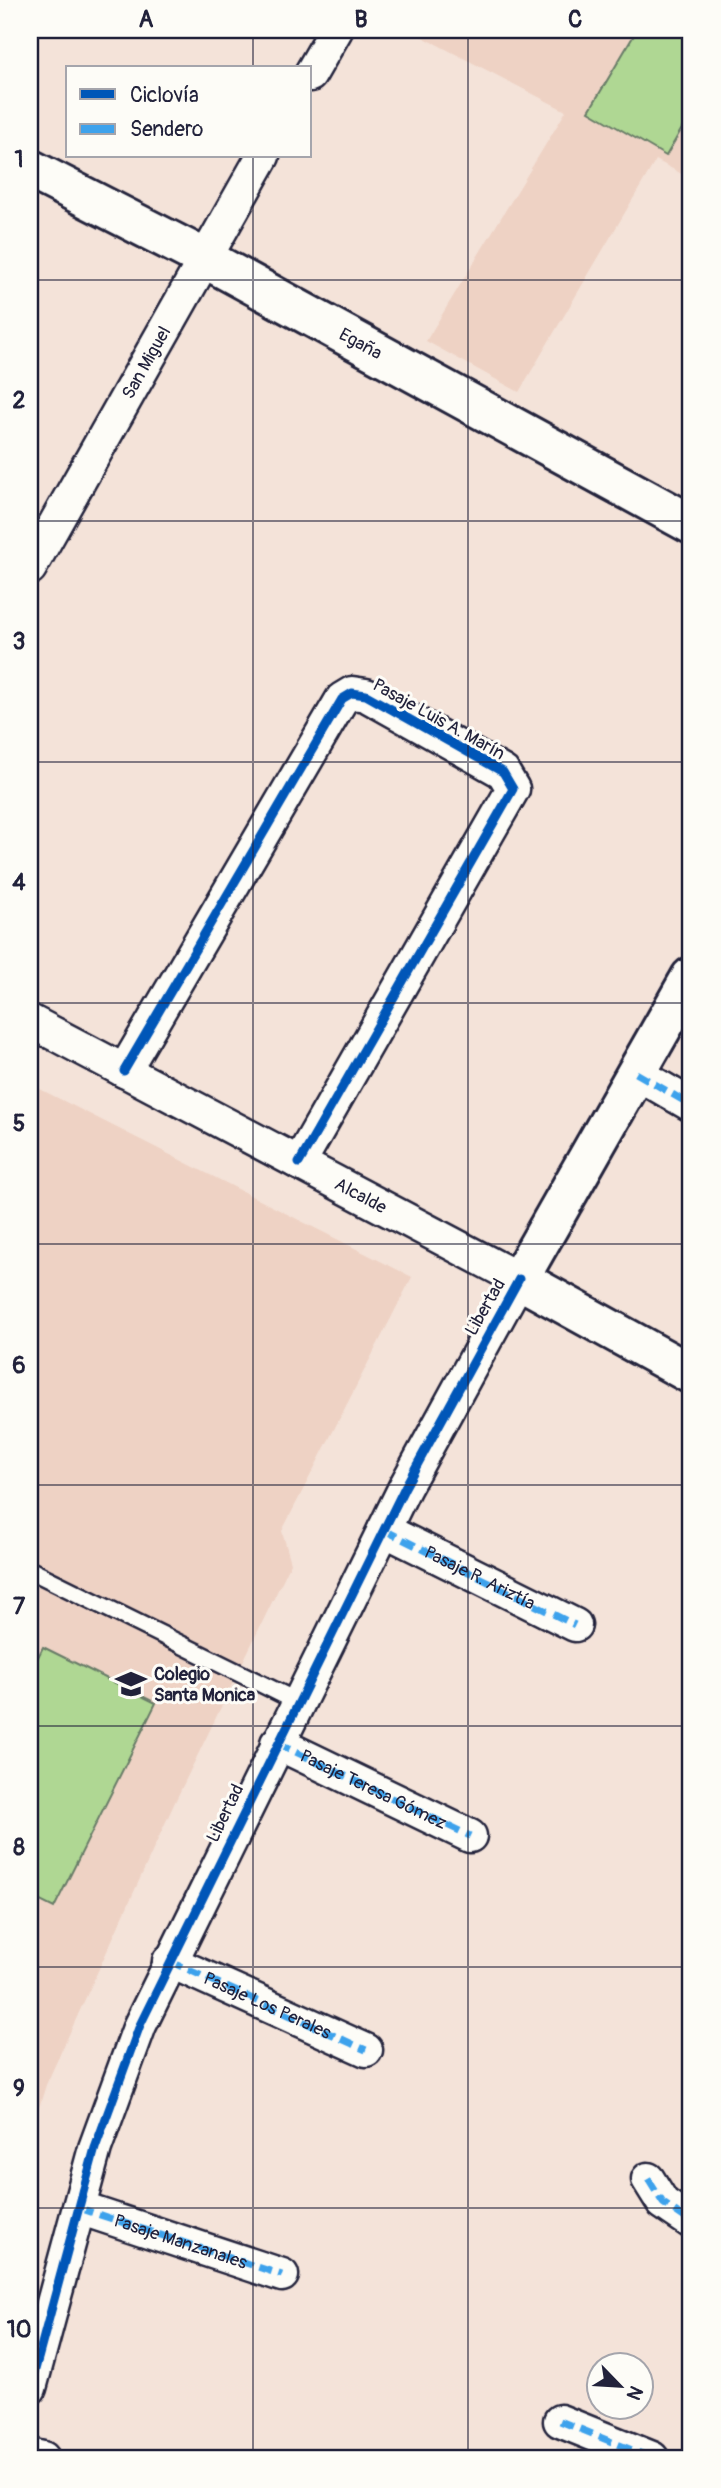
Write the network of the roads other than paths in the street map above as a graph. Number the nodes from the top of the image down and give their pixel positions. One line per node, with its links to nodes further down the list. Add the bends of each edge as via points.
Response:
1 (336, 30): 2 (street)
2 (312, 72)
3 (262, 158): 5 (street, San Miguel)
4 (30, 169): 5 (street, Egaña)
5 (204, 258): 6 (street, Egaña); 7 (street, San Miguel)
6 (691, 524)
7 (30, 568)
8 (691, 977): 11 (street, Libertad)
9 (30, 1021): 10 (street, Alcalde)
10 (124, 1071): 13 (street, Alcalde); 13 (street, Pasaje Luis A. Marín, via 342,699 352,693 366,695 503,772 513,789)
11 (636, 1073): 12 (street); 14 (street, Libertad)
12 (691, 1105)
13 (299, 1163): 14 (street, Alcalde)
14 (519, 1279): 15 (street, Alcalde); 16 (street, Libertad)
15 (691, 1374)
16 (384, 1530): 18 (street, Pasaje R. Ariztía); 19 (street, Libertad)
17 (30, 1570): 19 (lane)
18 (575, 1625)
19 (298, 1702): 20 (street, Libertad)
20 (277, 1743): 21 (street, Pasaje Teresa Gómez); 22 (street, Libertad)
21 (470, 1836)
22 (169, 1961): 23 (street, Pasaje Los Perales); 25 (street, Libertad, via 114,2092)
23 (366, 2050)
24 (648, 2179): 26 (street, via 663,2203)
25 (79, 2208): 27 (street, Pasaje Manzanales); 28 (street, Libertad)
26 (691, 2222)
27 (282, 2275)
28 (30, 2388)
29 (560, 2421): 32 (street)
30 (30, 2455): 31 (street)
31 (43, 2458)
32 (652, 2458)

